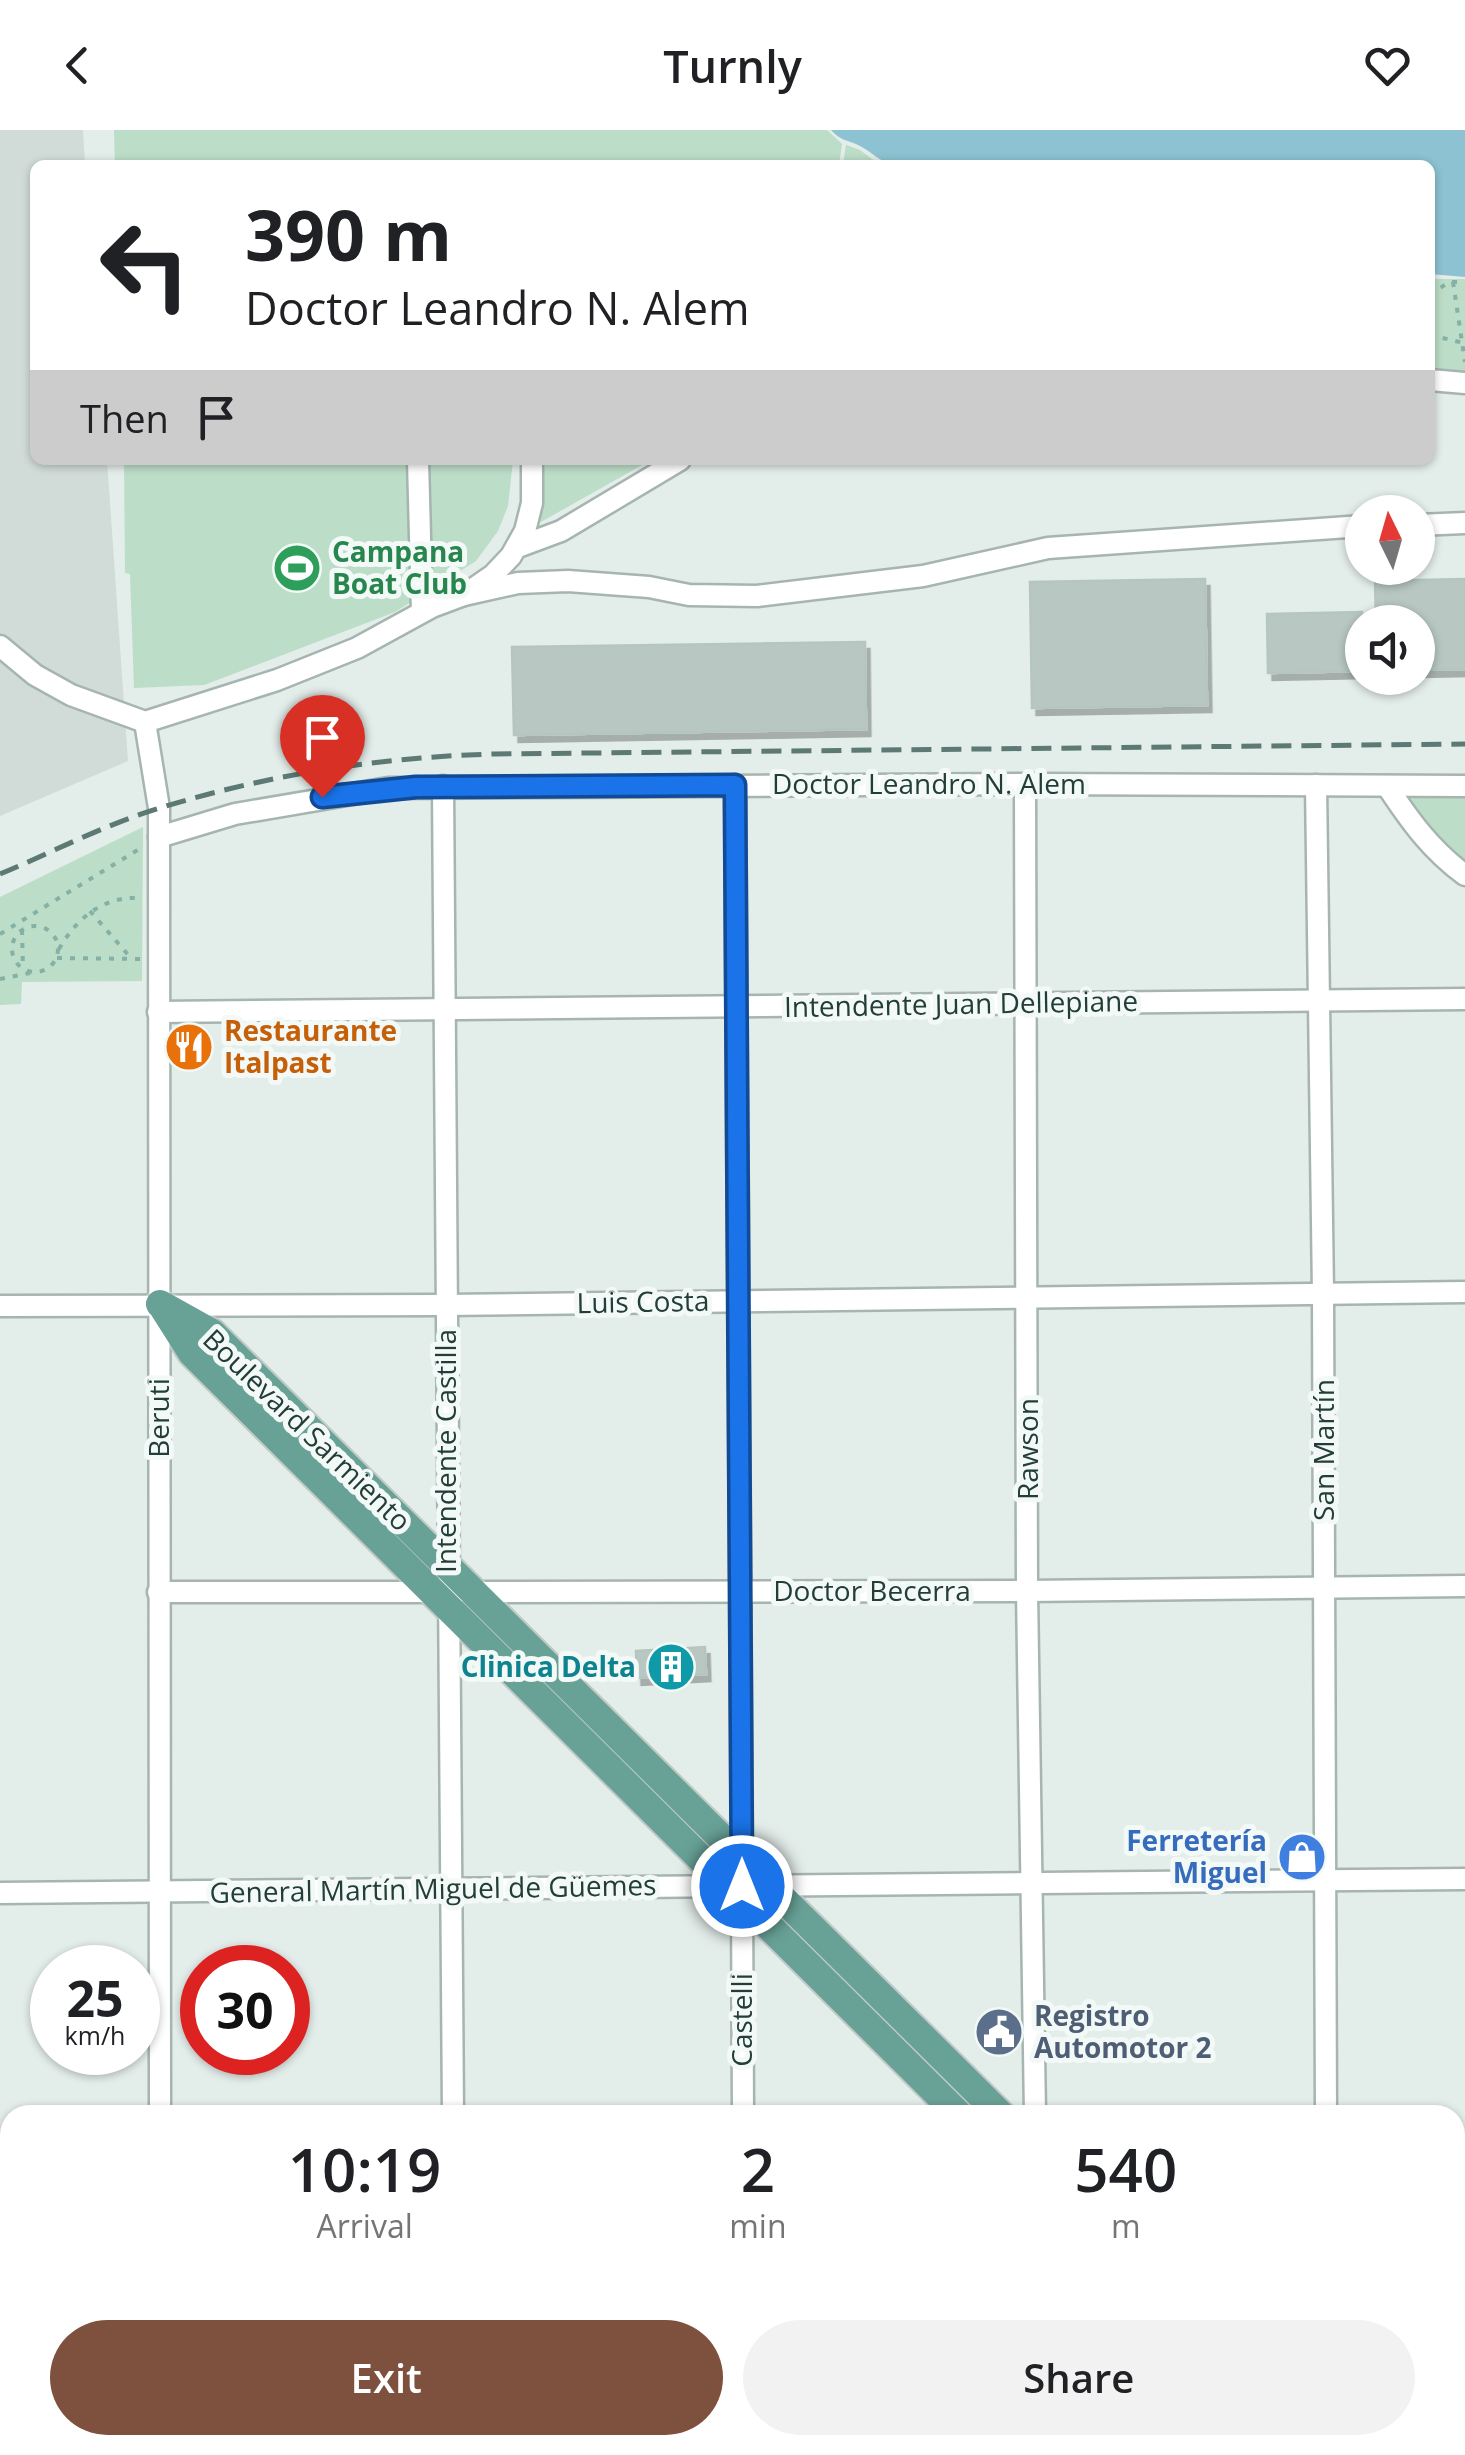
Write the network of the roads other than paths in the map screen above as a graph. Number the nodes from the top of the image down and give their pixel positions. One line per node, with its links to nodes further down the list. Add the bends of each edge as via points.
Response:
1 (1435, 380): 2 (street)
2 (1465, 383)
3 (418, 465): 11 (street)
4 (532, 465): 9 (street, via 532,503)
5 (672, 465): 9 (street, via 562,531)
6 (1465, 523): 7 (street)
7 (1435, 524)
8 (1345, 527): 10 (street, via 1048,548 923,576 757,596 568,581)
9 (518, 547): 10 (street)
10 (464, 594): 11 (street)
11 (422, 612): 15 (street, via 277,680)
12 (0, 646): 14 (street)
13 (0, 667): 14 (street)
14 (36, 674): 15 (street, via 72,696)
15 (145, 722): 22 (street, Beruti)
16 (1025, 784): 17 (street, Doctor Leandro N. Alem); 18 (street, Doctor Leandro N. Alem); 26 (street, Rawson)
17 (1316, 784): 20 (street, Doctor Leandro N. Alem); 25 (street, San Martín)
18 (735, 785): 19 (street, Doctor Leandro N. Alem); 27 (street, Castelli)
19 (443, 786): 22 (street, Doctor Leandro N. Alem, via 322,797); 28 (street, Intendente Castilla)
20 (1387, 786): 21 (street, Doctor Leandro N. Alem); 23 (street, via 1438,855)
21 (1465, 786)
22 (160, 837): 29 (street, Beruti)
23 (1465, 875)
24 (1465, 999): 25 (street, Intendente Juan Dellepiane)
25 (1319, 1001): 26 (street, Intendente Juan Dellepiane); 31 (street, San Martín)
26 (1026, 1004): 27 (street, Intendente Juan Dellepiane); 32 (street, Rawson)
27 (736, 1006): 28 (street, Intendente Juan Dellepiane); 33 (street, Castelli)
28 (444, 1009): 29 (street, Intendente Juan Dellepiane); 35 (street, Intendente Castilla)
29 (158, 1012): 34 (street, Beruti)
30 (1465, 1292): 31 (street, Luis Costa)
31 (1323, 1294): 32 (street, Luis Costa); 38 (street, San Martín)
32 (1028, 1298): 33 (street, Luis Costa); 40 (street, Rawson)
33 (738, 1301): 35 (street, Luis Costa); 42 (street, Castelli)
34 (160, 1304): 35 (street, Luis Costa); 36 (street, Luis Costa); 39 (main road, Boulevard Sarmiento, via 212,1332); 41 (street, Beruti)
35 (445, 1305): 39 (street, Intendente Castilla)
36 (0, 1306)
37 (1465, 1586): 38 (street, Doctor Becerra)
38 (1324, 1588): 40 (street, Doctor Becerra); 44 (street, San Martín)
39 (449, 1589): 41 (street, Doctor Becerra); 42 (street, Doctor Becerra); 45 (main road, Boulevard Sarmiento); 47 (street, Intendente Castilla)
40 (1028, 1591): 42 (street, Doctor Becerra); 46 (street, Rawson)
41 (158, 1592): 48 (street, Beruti)
42 (741, 1592): 45 (street, Castelli)
43 (1465, 1878): 44 (street, General Martín Miguel de Güemes)
44 (1325, 1880): 46 (street, General Martín Miguel de Güemes); 56 (street, San Martín)
45 (745, 1883): 46 (street, General Martín Miguel de Güemes); 47 (street, General Martín Miguel de Güemes); 52 (street, Castelli); 53 (main road, Boulevard Sarmiento); 54 (main road, Boulevard Sarmiento)
46 (1032, 1883): 55 (street, Rawson)
47 (450, 1889): 48 (street, General Martín Miguel de Güemes); 51 (street, Intendente Castilla)
48 (159, 1892): 49 (street, General Martín Miguel de Güemes); 50 (street, Beruti)
49 (0, 1893)
50 (160, 2105)
51 (453, 2105)
52 (743, 2105)
53 (950, 2105)
54 (990, 2105)
55 (1035, 2105)
56 (1326, 2105)

